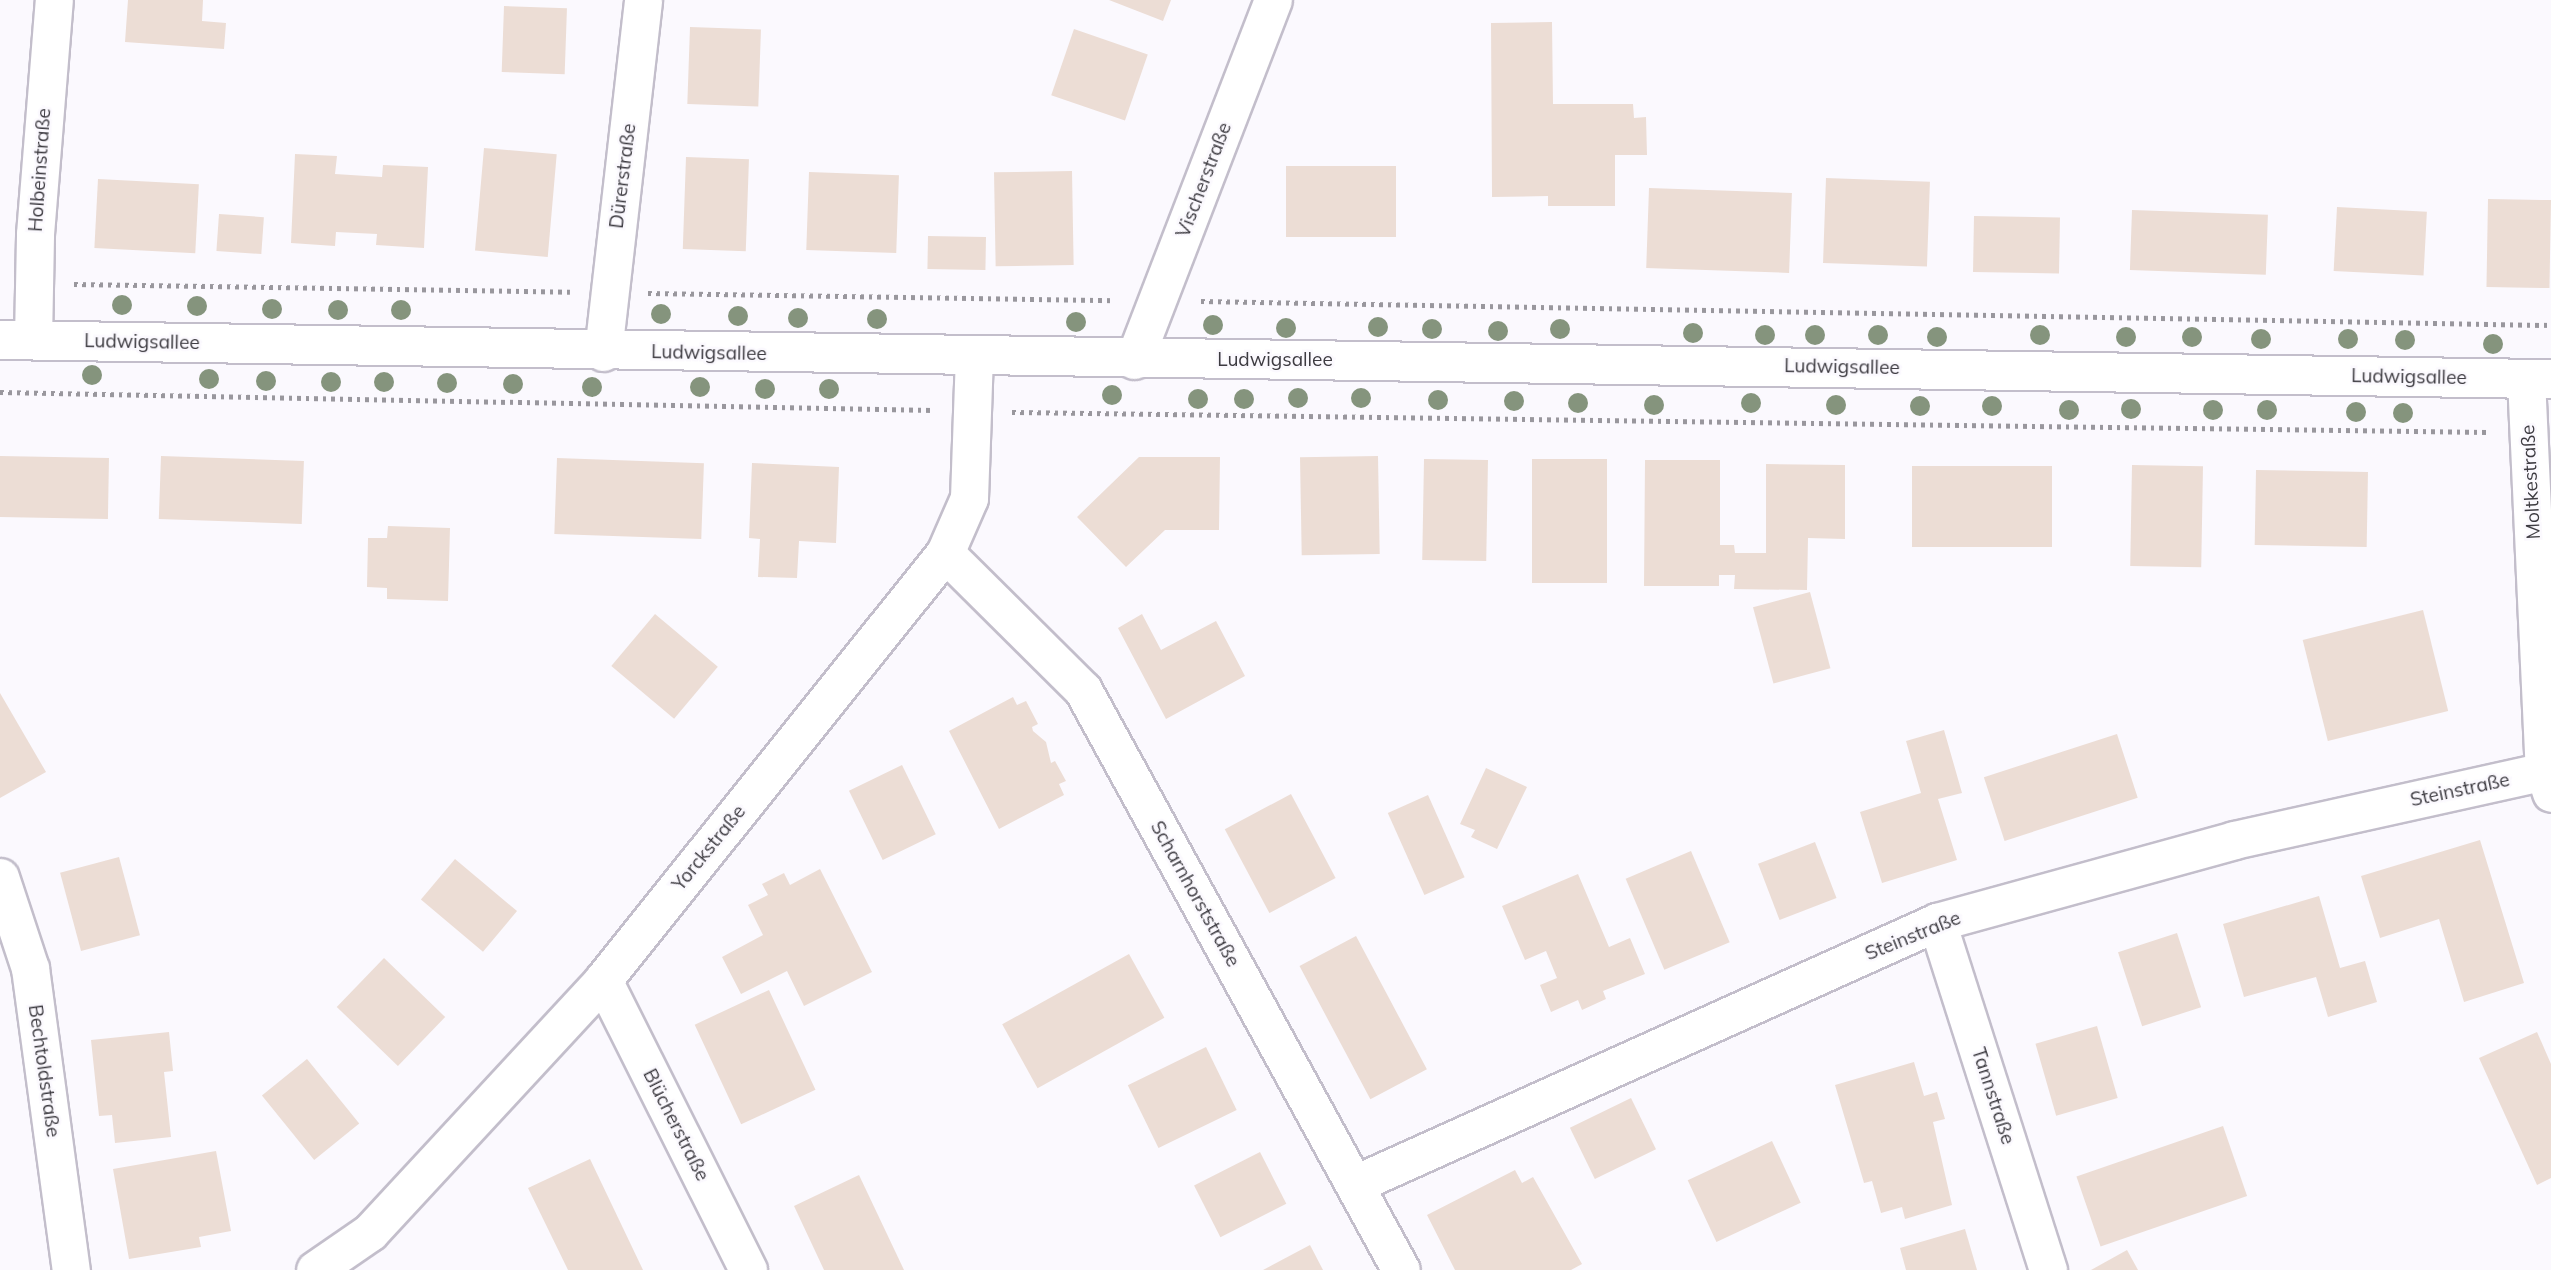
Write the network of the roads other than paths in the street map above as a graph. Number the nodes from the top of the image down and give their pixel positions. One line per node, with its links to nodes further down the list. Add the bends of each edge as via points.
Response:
1 (54, 0): 4 (street, Holbeinstraße, via 35,284)
2 (643, 0): 5 (street, Dürerstraße)
3 (1273, 0): 7 (street, Vischerstraße)
4 (17, 340): 5 (street, Ludwigsallee)
5 (603, 352): 6 (street, Ludwigsallee)
6 (974, 358): 7 (street, Ludwigsallee); 9 (street, Yorckstraße, via 970,498)
7 (1134, 360): 8 (street, Ludwigsallee)
8 (2539, 379): 10 (street, Moltkestraße, via 2528,433)
9 (945, 552): 13 (street, Yorckstraße); 14 (street, Scharnhorststraße, via 1083,690)
10 (2547, 783): 12 (street, Steinstraße, via 2234,840)
11 (0, 877): 15 (street, Bechtoldstraße, via 30,968)
12 (1937, 922): 14 (street, Steinstraße); 19 (street, Tannstraße)
13 (603, 980): 16 (street, Yorckstraße, via 370,1232); 17 (street, Blücherstraße)
14 (1355, 1184): 18 (street, Scharnhorststraße)
15 (71, 1270)
16 (315, 1270)
17 (748, 1270)
18 (1401, 1270)
19 (2049, 1270)

